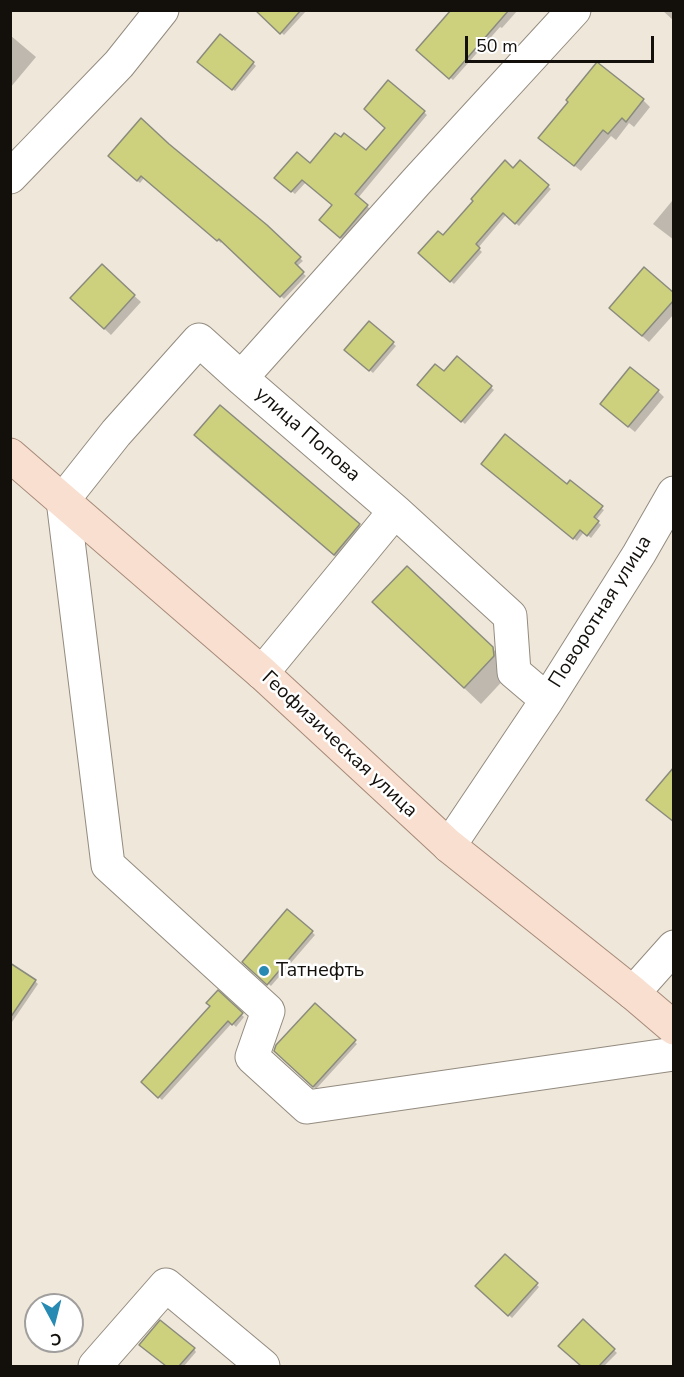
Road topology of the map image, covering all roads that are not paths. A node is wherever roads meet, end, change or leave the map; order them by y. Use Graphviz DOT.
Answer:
graph roads {
  1 [pos="162,10"];
  2 [pos="574,10"];
  3 [pos="10,177"];
  4 [pos="241,378"];
  5 [pos="10,455"];
  6 [pos="674,494"];
  7 [pos="63,500"];
  8 [pos="395,511"];
  9 [pos="262,673"];
  10 [pos="547,700"];
  11 [pos="449,846"];
  12 [pos="674,947"];
  13 [pos="633,993"];
  14 [pos="674,1028"];
  15 [pos="674,1054"];
  16 [pos="95,1366"];
  17 [pos="263,1366"];
  1 -- 3 [label="street"];
  2 -- 4 [label="street, улица Попова"];
  4 -- 7 [label="street"];
  4 -- 8 [label="street, улица Попова"];
  5 -- 7 [label="main road, Геофизическая улица"];
  6 -- 10 [label="street, Поворотная улица"];
  7 -- 9 [label="main road, Геофизическая улица"];
  7 -- 15 [label="street"];
  8 -- 9 [label="street"];
  8 -- 10 [label="street, улица Попова"];
  9 -- 11 [label="main road, Геофизическая улица"];
  10 -- 11 [label="street"];
  11 -- 13 [label="main road, Геофизическая улица"];
  12 -- 13 [label="street"];
  13 -- 14 [label="main road, Геофизическая улица"];
  16 -- 17 [label="street"];
}
